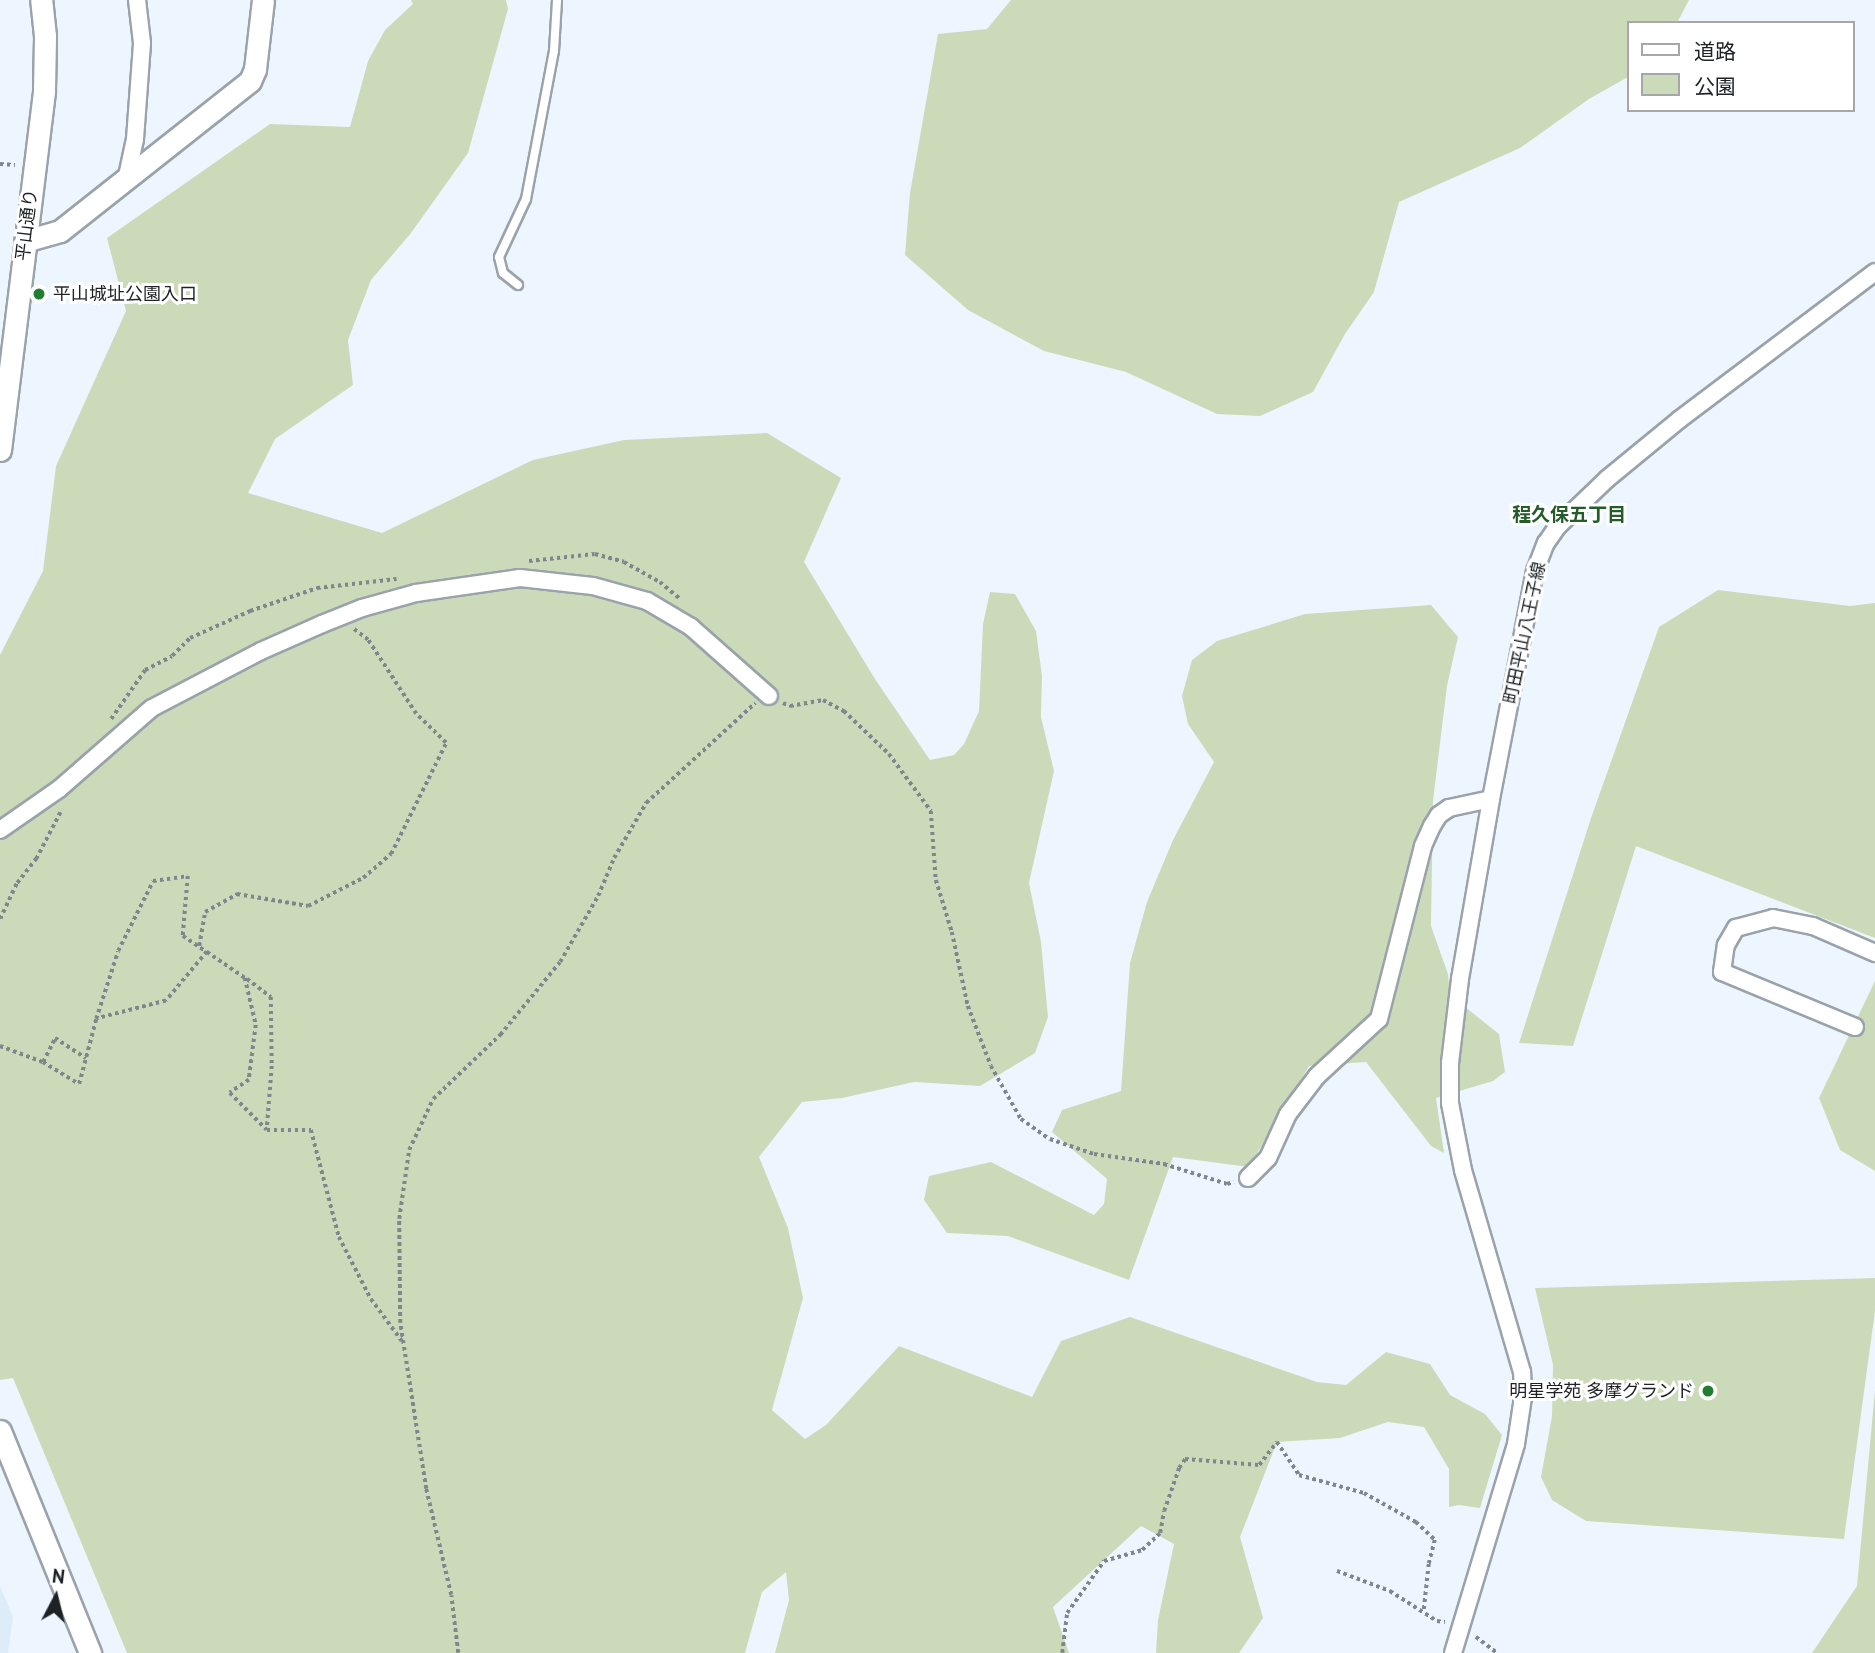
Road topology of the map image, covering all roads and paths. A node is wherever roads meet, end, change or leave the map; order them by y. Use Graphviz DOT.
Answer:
graph roads {
  1 [pos="41,0"];
  2 [pos="138,0"];
  3 [pos="263,0"];
  4 [pos="557,0"];
  5 [pos="126,181"];
  6 [pos="25,241"];
  7 [pos="1875,272"];
  8 [pos="518,285"];
  9 [pos="0,450"];
  10 [pos="523,561"];
  11 [pos="405,578"];
  12 [pos="687,605"];
  13 [pos="338,618"];
  14 [pos="769,696"];
  15 [pos="108,724"];
  16 [pos="67,798"];
  17 [pos="1491,799"];
  18 [pos="0,830"];
  19 [pos="0,919"];
  20 [pos="199,946"];
  21 [pos="207,952"];
  22 [pos="1875,953"];
  23 [pos="245,978"];
  24 [pos="96,1018"];
  25 [pos="1855,1027"];
  26 [pos="0,1046"];
  27 [pos="86,1058"];
  28 [pos="43,1062"];
  29 [pos="267,1130"];
  30 [pos="1248,1178"];
  31 [pos="402,1341"];
  32 [pos="0,1431"];
  33 [pos="1337,1571"];
  34 [pos="1424,1610"];
  35 [pos="1461,1625"];
  36 [pos="90,1653"];
  37 [pos="458,1653"];
  38 [pos="1062,1653"];
  39 [pos="1453,1653"];
  40 [pos="1497,1653"];
  1 -- 6 [label="main road, 平山通り"];
  2 -- 5 [label="street"];
  3 -- 5 [label="main road"];
  4 -- 8 [label="lane"];
  5 -- 6 [label="main road"];
  6 -- 9 [label="main road, 平山通り"];
  7 -- 17 [label="street, 町田平山八王子線"];
  10 -- 12 [label="path"];
  11 -- 15 [label="path"];
  13 -- 14 [label="street"];
  13 -- 18 [label="street"];
  13 -- 20 [label="path"];
  14 -- 30 [label="path"];
  14 -- 31 [label="path"];
  16 -- 19 [label="path"];
  17 -- 30 [label="street"];
  17 -- 35 [label="street, 町田平山八王子線"];
  20 -- 21 [label="path"];
  20 -- 24 [label="path"];
  21 -- 23 [label="path"];
  21 -- 24 [label="path"];
  22 -- 25 [label="street"];
  23 -- 29 [label="path"];
  23 -- 29 [label="path"];
  24 -- 27 [label="path"];
  26 -- 28 [label="path"];
  27 -- 28 [label="path"];
  27 -- 28 [label="path"];
  29 -- 31 [label="path"];
  31 -- 37 [label="path"];
  32 -- 36 [label="main road"];
  33 -- 34 [label="path"];
  34 -- 35 [label="path"];
  34 -- 38 [label="path"];
  35 -- 39 [label="street, 町田平山八王子線"];
  35 -- 40 [label="path"];
}
